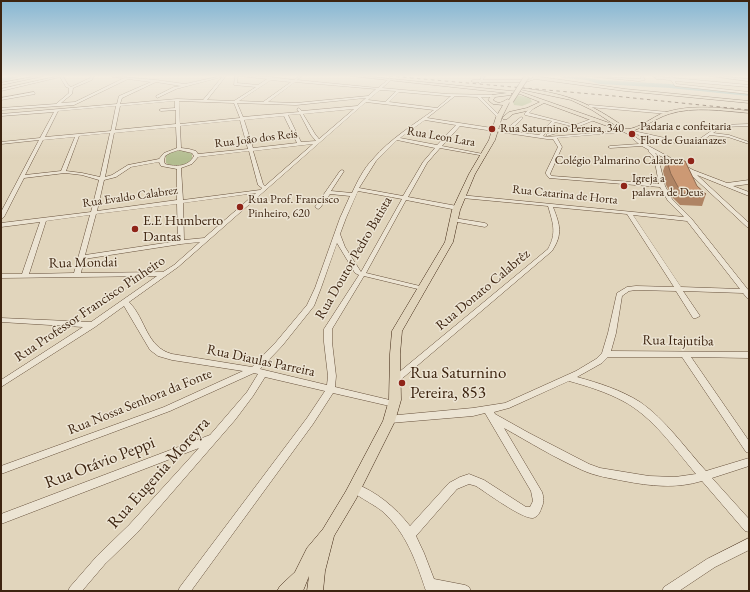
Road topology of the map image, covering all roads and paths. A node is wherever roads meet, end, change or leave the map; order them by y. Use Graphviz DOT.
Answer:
graph roads {
  1 [pos="58,104"];
  2 [pos="65,104"];
  3 [pos="75,104"];
  4 [pos="135,104"];
  5 [pos="177,104"];
  6 [pos="236,104"];
  7 [pos="284,104"];
  8 [pos="296,104"];
  9 [pos="300,104"];
  10 [pos="362,104"];
  11 [pos="391,104"];
  12 [pos="444,104"];
  13 [pos="486,104"];
  14 [pos="508,104"];
  15 [pos="509,104"];
  16 [pos="513,104"];
  17 [pos="531,104"];
  18 [pos="540,104"];
  19 [pos="548,104"];
  20 [pos="585,104"];
  21 [pos="119,105"];
  22 [pos="590,106"];
  23 [pos="358,107"];
  24 [pos="533,107"];
  25 [pos="1,109"];
  26 [pos="177,109"];
  27 [pos="438,109"];
  28 [pos="59,110"];
  29 [pos="161,111"];
  30 [pos="749,112"];
  31 [pos="302,113"];
  32 [pos="668,113"];
  33 [pos="285,114"];
  34 [pos="1,115"];
  35 [pos="499,117"];
  36 [pos="505,118"];
  37 [pos="521,118"];
  38 [pos="242,119"];
  39 [pos="424,119"];
  40 [pos="595,119"];
  41 [pos="554,121"];
  42 [pos="178,125"];
  43 [pos="458,125"];
  44 [pos="749,125"];
  45 [pos="576,126"];
  46 [pos="496,131"];
  47 [pos="507,131"];
  48 [pos="627,131"];
  49 [pos="112,132"];
  50 [pos="709,134"];
  51 [pos="77,136"];
  52 [pos="541,137"];
  53 [pos="555,138"];
  54 [pos="41,139"];
  55 [pos="396,139"];
  56 [pos="318,142"];
  57 [pos="1,143"];
  58 [pos="749,143"];
  59 [pos="300,144"];
  60 [pos="645,146"];
  61 [pos="438,147"];
  62 [pos="610,147"];
  63 [pos="179,149"];
  64 [pos="251,150"];
  65 [pos="483,155"];
  66 [pos="196,156"];
  67 [pos="663,156"];
  68 [pos="656,157"];
  69 [pos="161,160"];
  70 [pos="179,168"];
  71 [pos="342,171"];
  72 [pos="691,171"];
  73 [pos="63,172"];
  74 [pos="22,176"];
  75 [pos="102,179"];
  76 [pos="749,182"];
  77 [pos="727,185"];
  78 [pos="662,186"];
  79 [pos="263,189"];
  80 [pos="356,189"];
  81 [pos="329,192"];
  82 [pos="749,194"];
  83 [pos="353,195"];
  84 [pos="462,196"];
  85 [pos="405,198"];
  86 [pos="180,201"];
  87 [pos="550,205"];
  88 [pos="318,207"];
  89 [pos="457,208"];
  90 [pos="92,213"];
  91 [pos="629,213"];
  92 [pos="1,217"];
  93 [pos="689,219"];
  94 [pos="44,220"];
  95 [pos="454,220"];
  96 [pos="1,225"];
  97 [pos="485,225"];
  98 [pos="749,226"];
  99 [pos="337,234"];
  100 [pos="205,240"];
  101 [pos="181,242"];
  102 [pos="81,258"];
  103 [pos="77,274"];
  104 [pos="166,274"];
  105 [pos="362,275"];
  106 [pos="1,276"];
  107 [pos="25,276"];
  108 [pos="422,288"];
  109 [pos="678,289"];
  110 [pos="747,293"];
  111 [pos="124,302"];
  112 [pos="696,316"];
  113 [pos="1,320"];
  114 [pos="92,325"];
  115 [pos="606,354"];
  116 [pos="684,354"];
  117 [pos="749,355"];
  118 [pos="258,372"];
  119 [pos="568,378"];
  120 [pos="395,380"];
  121 [pos="1,384"];
  122 [pos="329,389"];
  123 [pos="394,404"];
  124 [pos="490,413"];
  125 [pos="390,419"];
  126 [pos="211,439"];
  127 [pos="749,449"];
  128 [pos="749,462"];
  129 [pos="1,470"];
  130 [pos="703,476"];
  131 [pos="354,488"];
  132 [pos="1,518"];
  133 [pos="749,527"];
  134 [pos="328,533"];
  135 [pos="410,534"];
  136 [pos="749,544"];
  137 [pos="302,576"];
  138 [pos="431,587"];
  139 [pos="74,591"];
  140 [pos="184,591"];
  141 [pos="285,591"];
  142 [pos="296,591"];
  143 [pos="315,591"];
  144 [pos="465,591"];
  145 [pos="668,591"];
  1 -- 2 [label="street"];
  1 -- 25 [label="street"];
  3 -- 28 [label="street"];
  4 -- 21 [label="street"];
  5 -- 26 [label="street"];
  6 -- 38 [label="street"];
  7 -- 8 [label="street"];
  8 -- 9 [label="street"];
  8 -- 31 [label="street"];
  10 -- 23 [label="street, Rua Professor Francisco Pinheiro"];
  11 -- 27 [label="street"];
  12 -- 27 [label="street, Rua Nossa Senhora da Fonte"];
  13 -- 35 [label="street"];
  14 -- 35 [label="main road"];
  15 -- 36 [label="main road"];
  16 -- 17 [label="main road"];
  18 -- 24 [label="main road"];
  19 -- 40 [label="main road"];
  20 -- 22 [label="main road"];
  21 -- 28 [label="street"];
  21 -- 49 [label="street"];
  22 -- 32 [label="street"];
  22 -- 48 [label="main road"];
  23 -- 31 [label="street"];
  23 -- 56 [label="street, Rua Professor Francisco Pinheiro"];
  24 -- 36 [label="main road"];
  24 -- 41 [label="street"];
  26 -- 29 [label="street"];
  26 -- 42 [label="street"];
  27 -- 39 [label="street, Rua Nossa Senhora da Fonte"];
  28 -- 34 [label="street"];
  28 -- 54 [label="street"];
  30 -- 32 [label="main road"];
  31 -- 33 [label="street"];
  31 -- 56 [label="street"];
  32 -- 48 [label="main road"];
  33 -- 38 [label="street"];
  33 -- 59 [label="street"];
  35 -- 46 [label="main road"];
  36 -- 46 [label="main road"];
  37 -- 47 [label="street"];
  38 -- 42 [label="street"];
  38 -- 64 [label="street"];
  39 -- 43 [label="street"];
  39 -- 55 [label="street, Rua Nossa Senhora da Fonte"];
  40 -- 45 [label="street"];
  40 -- 48 [label="main road"];
  41 -- 45 [label="street"];
  41 -- 52 [label="street"];
  42 -- 49 [label="street"];
  42 -- 63 [label="street"];
  43 -- 46 [label="street"];
  43 -- 61 [label="street, Rua Doutor Pedro Batista"];
  44 -- 50 [label="street"];
  45 -- 52 [label="street"];
  46 -- 47 [label="street"];
  46 -- 65 [label="main road"];
  47 -- 52 [label="street"];
  48 -- 50 [label="street"];
  48 -- 53 [label="street"];
  48 -- 60 [label="street"];
  49 -- 51 [label="street"];
  49 -- 75 [label="street"];
  50 -- 58 [label="street"];
  51 -- 54 [label="street"];
  51 -- 73 [label="street"];
  52 -- 53 [label="street"];
  53 -- 78 [label="street"];
  54 -- 57 [label="street"];
  54 -- 74 [label="street"];
  55 -- 61 [label="street, Rua Leon Lara"];
  55 -- 80 [label="street, Rua Nossa Senhora da Fonte"];
  56 -- 59 [label="street, Rua João dos Reis"];
  56 -- 79 [label="street, Rua Professor Francisco Pinheiro"];
  59 -- 64 [label="street, Rua João dos Reis"];
  60 -- 62 [label="street"];
  60 -- 67 [label="street"];
  60 -- 68 [label="street"];
  61 -- 65 [label="street, Rua Leon Lara"];
  61 -- 85 [label="street, Rua Doutor Pedro Batista"];
  63 -- 66 [label="street"];
  63 -- 69 [label="street"];
  64 -- 66 [label="street, Rua João dos Reis"];
  64 -- 79 [label="street"];
  65 -- 84 [label="main road"];
  66 -- 70 [label="street"];
  67 -- 68 [label="street"];
  67 -- 72 [label="street"];
  68 -- 78 [label="street"];
  69 -- 70 [label="street"];
  69 -- 75 [label="street"];
  70 -- 86 [label="street"];
  71 -- 81 [label="street"];
  72 -- 77 [label="street"];
  72 -- 98 [label="street"];
  73 -- 74 [label="street"];
  73 -- 75 [label="street"];
  74 -- 92 [label="street"];
  75 -- 90 [label="street"];
  76 -- 77 [label="street"];
  77 -- 82 [label="street"];
  78 -- 93 [label="street"];
  79 -- 86 [label="street, Rua Evaldo Calabrez"];
  79 -- 100 [label="street, Rua Professor Francisco Pinheiro"];
  80 -- 83 [label="street, Rua Nossa Senhora da Fonte"];
  80 -- 85 [label="street"];
  81 -- 83 [label="street"];
  81 -- 88 [label="street"];
  83 -- 99 [label="street, Rua Nossa Senhora da Fonte"];
  84 -- 87 [label="street, Rua Catarina de Horta"];
  84 -- 89 [label="main road"];
  85 -- 89 [label="street"];
  85 -- 105 [label="street, Rua Doutor Pedro Batista"];
  86 -- 90 [label="street, Rua Evaldo Calabrez"];
  86 -- 101 [label="street"];
  87 -- 91 [label="street, Rua Catarina de Horta"];
  87 -- 120 [label="street, Rua Donato Calabrêz"];
  89 -- 95 [label="main road"];
  90 -- 94 [label="street, Rua Evaldo Calabrez"];
  90 -- 102 [label="street"];
  91 -- 93 [label="street, Rua Catarina de Horta"];
  91 -- 109 [label="street"];
  93 -- 110 [label="street"];
  94 -- 96 [label="street, Rua Evaldo Calabrez"];
  94 -- 107 [label="street"];
  95 -- 97 [label="street"];
  95 -- 108 [label="main road"];
  99 -- 105 [label="street"];
  99 -- 118 [label="street, Rua Nossa Senhora da Fonte"];
  100 -- 101 [label="street"];
  100 -- 104 [label="street, Rua Professor Francisco Pinheiro"];
  101 -- 102 [label="street"];
  102 -- 103 [label="street"];
  103 -- 104 [label="street, Rua Mondai"];
  103 -- 107 [label="street, Rua Mondai"];
  104 -- 111 [label="street, Rua Professor Francisco Pinheiro"];
  105 -- 108 [label="street"];
  105 -- 122 [label="street, Rua Doutor Pedro Batista"];
  106 -- 107 [label="street, Rua Mondai"];
  108 -- 120 [label="main road"];
  109 -- 110 [label="street"];
  109 -- 112 [label="street"];
  109 -- 115 [label="street"];
  111 -- 114 [label="street, Rua Professor Francisco Pinheiro"];
  111 -- 118 [label="street, Rua Diaulas Parreira"];
  113 -- 114 [label="street"];
  114 -- 121 [label="street, Rua Professor Francisco Pinheiro"];
  115 -- 116 [label="street, Rua Itajutiba"];
  115 -- 119 [label="street"];
  116 -- 117 [label="street, Rua Itajutiba"];
  116 -- 127 [label="street"];
  118 -- 122 [label="street, Rua Diaulas Parreira"];
  118 -- 126 [label="street, Rua Eugenia Moreyra"];
  118 -- 129 [label="street, Rua Nossa Senhora da Fonte"];
  119 -- 124 [label="street"];
  119 -- 130 [label="street"];
  120 -- 123 [label="main road"];
  122 -- 123 [label="street, Rua Diaulas Parreira"];
  122 -- 140 [label="street, Rua Doutor Pedro Batista"];
  123 -- 125 [label="main road"];
  124 -- 125 [label="street"];
  124 -- 130 [label="street"];
  124 -- 135 [label="street"];
  125 -- 131 [label="main road"];
  126 -- 132 [label="street, Rua Otávio Peppi"];
  126 -- 139 [label="street, Rua Eugenia Moreyra"];
  128 -- 130 [label="street"];
  130 -- 133 [label="street"];
  131 -- 134 [label="main road"];
  131 -- 135 [label="street"];
  134 -- 137 [label="main road"];
  134 -- 143 [label="main road"];
  135 -- 138 [label="street"];
  136 -- 145 [label="street"];
  137 -- 141 [label="main road"];
  137 -- 142 [label="main road"];
  138 -- 144 [label="street"];
}
